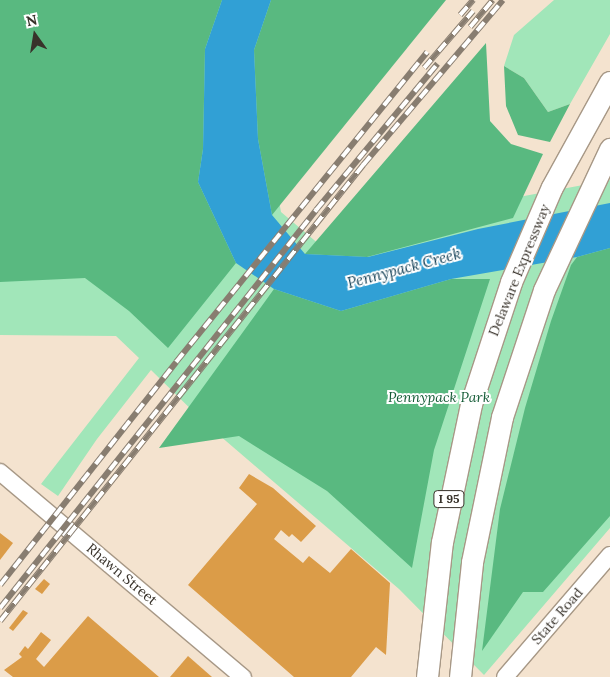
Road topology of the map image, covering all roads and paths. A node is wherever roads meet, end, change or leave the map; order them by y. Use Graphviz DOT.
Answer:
graph roads {
  1 [pos="610,82"];
  2 [pos="610,149"];
  3 [pos="0,472"];
  4 [pos="610,555"];
  5 [pos="243,677"];
  6 [pos="427,677"];
  7 [pos="460,677"];
  8 [pos="505,677"];
  1 -- 6 [label="highway, Delaware Expressway / I 95"];
  2 -- 7 [label="highway, I 95"];
  3 -- 5 [label="main road, Rhawn Street"];
  4 -- 8 [label="main road, State Road"];
}
